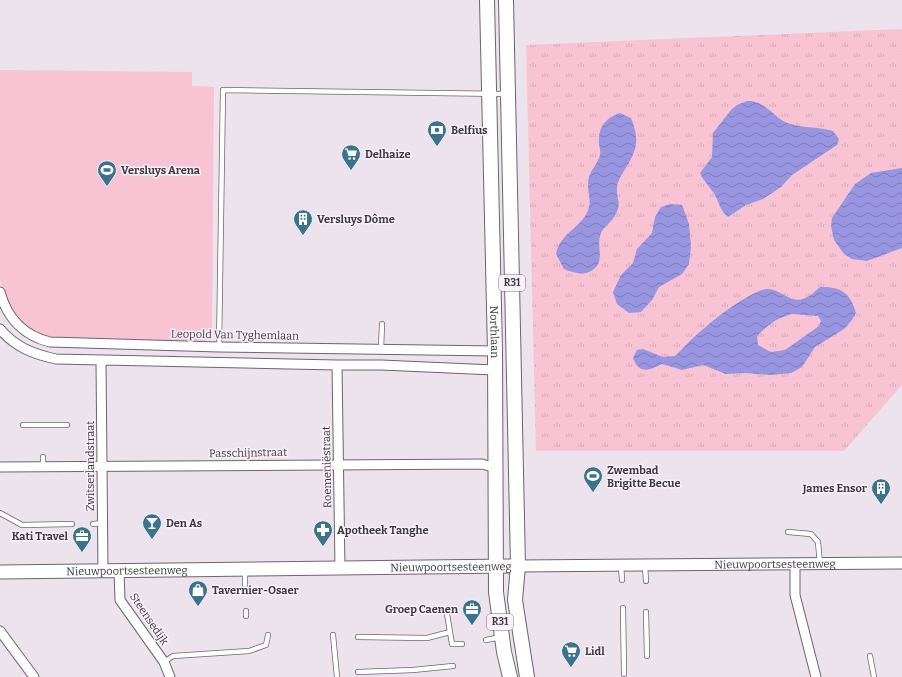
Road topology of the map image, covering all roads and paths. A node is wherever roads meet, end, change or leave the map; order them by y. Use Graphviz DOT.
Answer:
graph roads {
  1 [pos="487,0"];
  2 [pos="506,0"];
  3 [pos="508,94"];
  4 [pos="489,95"];
  5 [pos="0,292"];
  6 [pos="382,324"];
  7 [pos="0,329"];
  8 [pos="219,347"];
  9 [pos="381,350"];
  10 [pos="495,351"];
  11 [pos="101,360"];
  12 [pos="337,365"];
  13 [pos="494,370"];
  14 [pos="23,425"];
  15 [pos="67,425"];
  16 [pos="43,457"];
  17 [pos="339,464"];
  18 [pos="0,467"];
  19 [pos="43,467"];
  20 [pos="102,467"];
  21 [pos="496,468"];
  22 [pos="0,513"];
  23 [pos="102,523"];
  24 [pos="72,524"];
  25 [pos="93,524"];
  26 [pos="788,532"];
  27 [pos="902,563"];
  28 [pos="795,564"];
  29 [pos="820,564"];
  30 [pos="518,566"];
  31 [pos="621,566"];
  32 [pos="645,566"];
  33 [pos="496,567"];
  34 [pos="340,569"];
  35 [pos="245,570"];
  36 [pos="103,571"];
  37 [pos="119,571"];
  38 [pos="0,572"];
  39 [pos="622,580"];
  40 [pos="646,581"];
  41 [pos="245,585"];
  42 [pos="623,608"];
  43 [pos="646,612"];
  44 [pos="447,614"];
  45 [pos="0,631"];
  46 [pos="450,632"];
  47 [pos="268,635"];
  48 [pos="333,635"];
  49 [pos="502,636"];
  50 [pos="358,637"];
  51 [pos="486,640"];
  52 [pos="462,644"];
  53 [pos="647,656"];
  54 [pos="870,656"];
  55 [pos="164,662"];
  56 [pos="453,666"];
  57 [pos="413,670"];
  58 [pos="358,672"];
  59 [pos="624,674"];
  60 [pos="34,677"];
  61 [pos="170,677"];
  62 [pos="336,677"];
  63 [pos="414,677"];
  64 [pos="510,677"];
  65 [pos="527,677"];
  66 [pos="816,677"];
  67 [pos="874,677"];
  1 -- 4 [label="main road, Northlaan / R31"];
  2 -- 3 [label="main road, Northlaan / R31"];
  3 -- 4 [label="lane"];
  3 -- 30 [label="main road, Northlaan / R31"];
  4 -- 8 [label="lane"];
  4 -- 10 [label="main road, Northlaan / R31"];
  5 -- 8 [label="street, Leopold Van Tyghemlaan"];
  6 -- 9 [label="lane"];
  7 -- 11 [label="street"];
  8 -- 9 [label="street, Leopold Van Tyghemlaan"];
  9 -- 10 [label="street, Leopold Van Tyghemlaan"];
  10 -- 13 [label="main road, Northlaan / R31"];
  11 -- 12 [label="street"];
  11 -- 20 [label="street, Zwitserlandstraat"];
  12 -- 13 [label="street"];
  12 -- 17 [label="street, Roemeniëstraat"];
  13 -- 21 [label="main road, Northlaan / R31"];
  14 -- 15 [label="lane"];
  16 -- 19 [label="lane"];
  17 -- 20 [label="street, Passchijnstraat"];
  17 -- 21 [label="street, Passchijnstraat"];
  17 -- 34 [label="street, Roemeniëstraat"];
  18 -- 19 [label="street, Passchijnstraat"];
  19 -- 20 [label="street, Passchijnstraat"];
  20 -- 23 [label="street, Zwitserlandstraat"];
  21 -- 33 [label="main road, Northlaan / R31"];
  22 -- 24 [label="lane"];
  23 -- 25 [label="lane"];
  23 -- 36 [label="street, Zwitserlandstraat"];
  26 -- 29 [label="lane"];
  27 -- 29 [label="street, Nieuwpoortsesteenweg"];
  28 -- 29 [label="street, Nieuwpoortsesteenweg"];
  28 -- 32 [label="street, Nieuwpoortsesteenweg"];
  28 -- 66 [label="street"];
  30 -- 31 [label="street, Nieuwpoortsesteenweg"];
  30 -- 33 [label="main road, Nieuwpoortsesteenweg"];
  30 -- 65 [label="main road, R31"];
  31 -- 32 [label="street, Nieuwpoortsesteenweg"];
  31 -- 39 [label="lane"];
  32 -- 40 [label="lane"];
  33 -- 34 [label="main road, Nieuwpoortsesteenweg"];
  33 -- 49 [label="main road, R31"];
  34 -- 35 [label="main road, Nieuwpoortsesteenweg"];
  35 -- 37 [label="main road, Nieuwpoortsesteenweg"];
  35 -- 41 [label="lane"];
  36 -- 37 [label="main road, Nieuwpoortsesteenweg"];
  36 -- 38 [label="main road, Nieuwpoortsesteenweg"];
  37 -- 55 [label="street, Steensedijk"];
  42 -- 59 [label="lane"];
  43 -- 53 [label="lane"];
  44 -- 46 [label="lane"];
  45 -- 60 [label="street"];
  46 -- 50 [label="lane"];
  46 -- 52 [label="lane"];
  47 -- 55 [label="lane"];
  48 -- 62 [label="lane"];
  49 -- 51 [label="lane"];
  49 -- 64 [label="main road, R31"];
  54 -- 67 [label="lane"];
  55 -- 61 [label="street, Steensedijk"];
  56 -- 57 [label="lane"];
  57 -- 58 [label="lane"];
  57 -- 63 [label="lane"];
}
